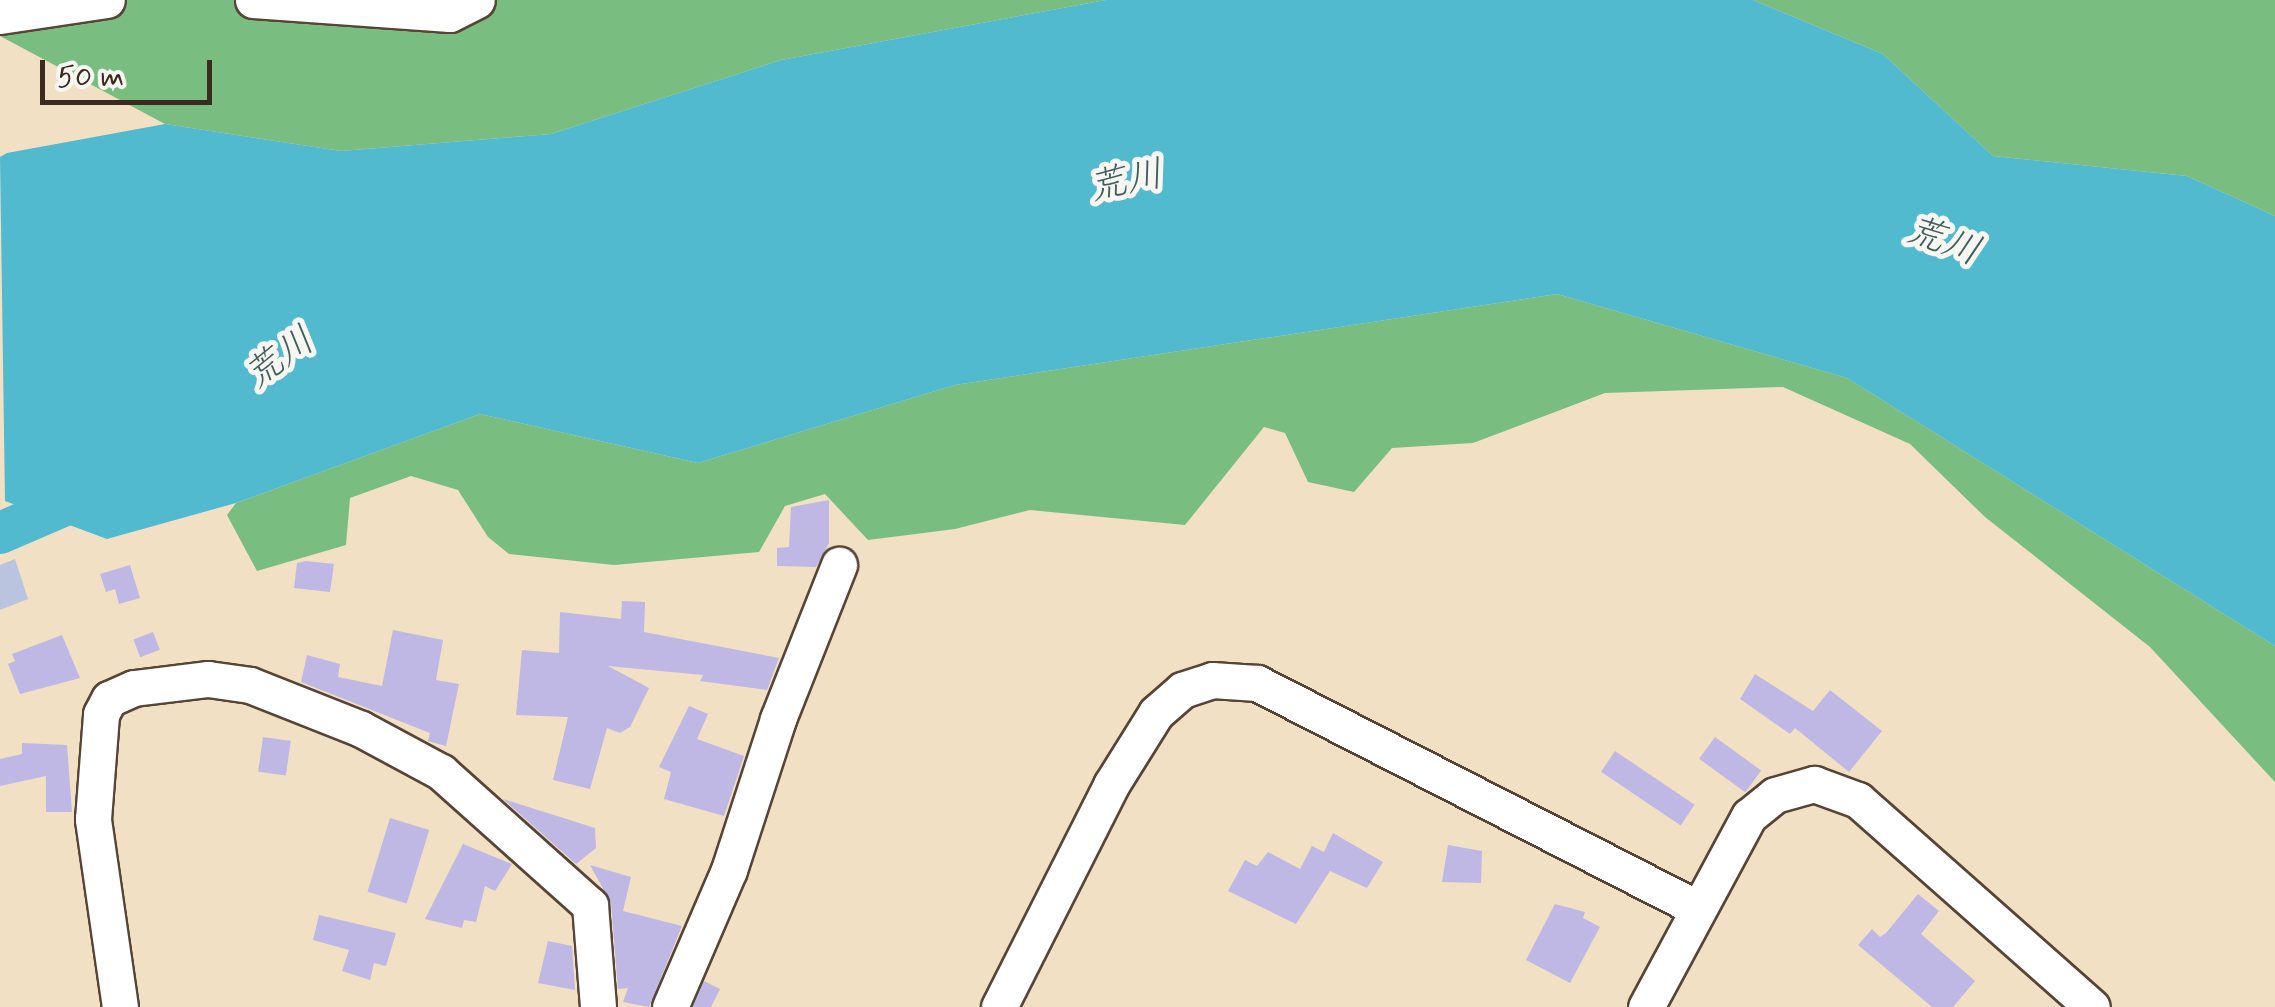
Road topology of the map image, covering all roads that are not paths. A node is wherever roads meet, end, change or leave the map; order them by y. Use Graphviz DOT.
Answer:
graph roads {
  1 [pos="107,0"];
  2 [pos="252,0"];
  3 [pos="478,0"];
  4 [pos="0,16"];
  5 [pos="839,564"];
  6 [pos="1698,908"];
  7 [pos="120,1007"];
  8 [pos="598,1007"];
  9 [pos="670,1007"];
  10 [pos="1000,1007"];
  11 [pos="1646,1007"];
  12 [pos="2092,1007"];
  1 -- 4 [label="street"];
  2 -- 3 [label="street"];
  5 -- 9 [label="street"];
  6 -- 10 [label="street"];
  6 -- 11 [label="street"];
  6 -- 12 [label="street"];
  7 -- 8 [label="street"];
}
